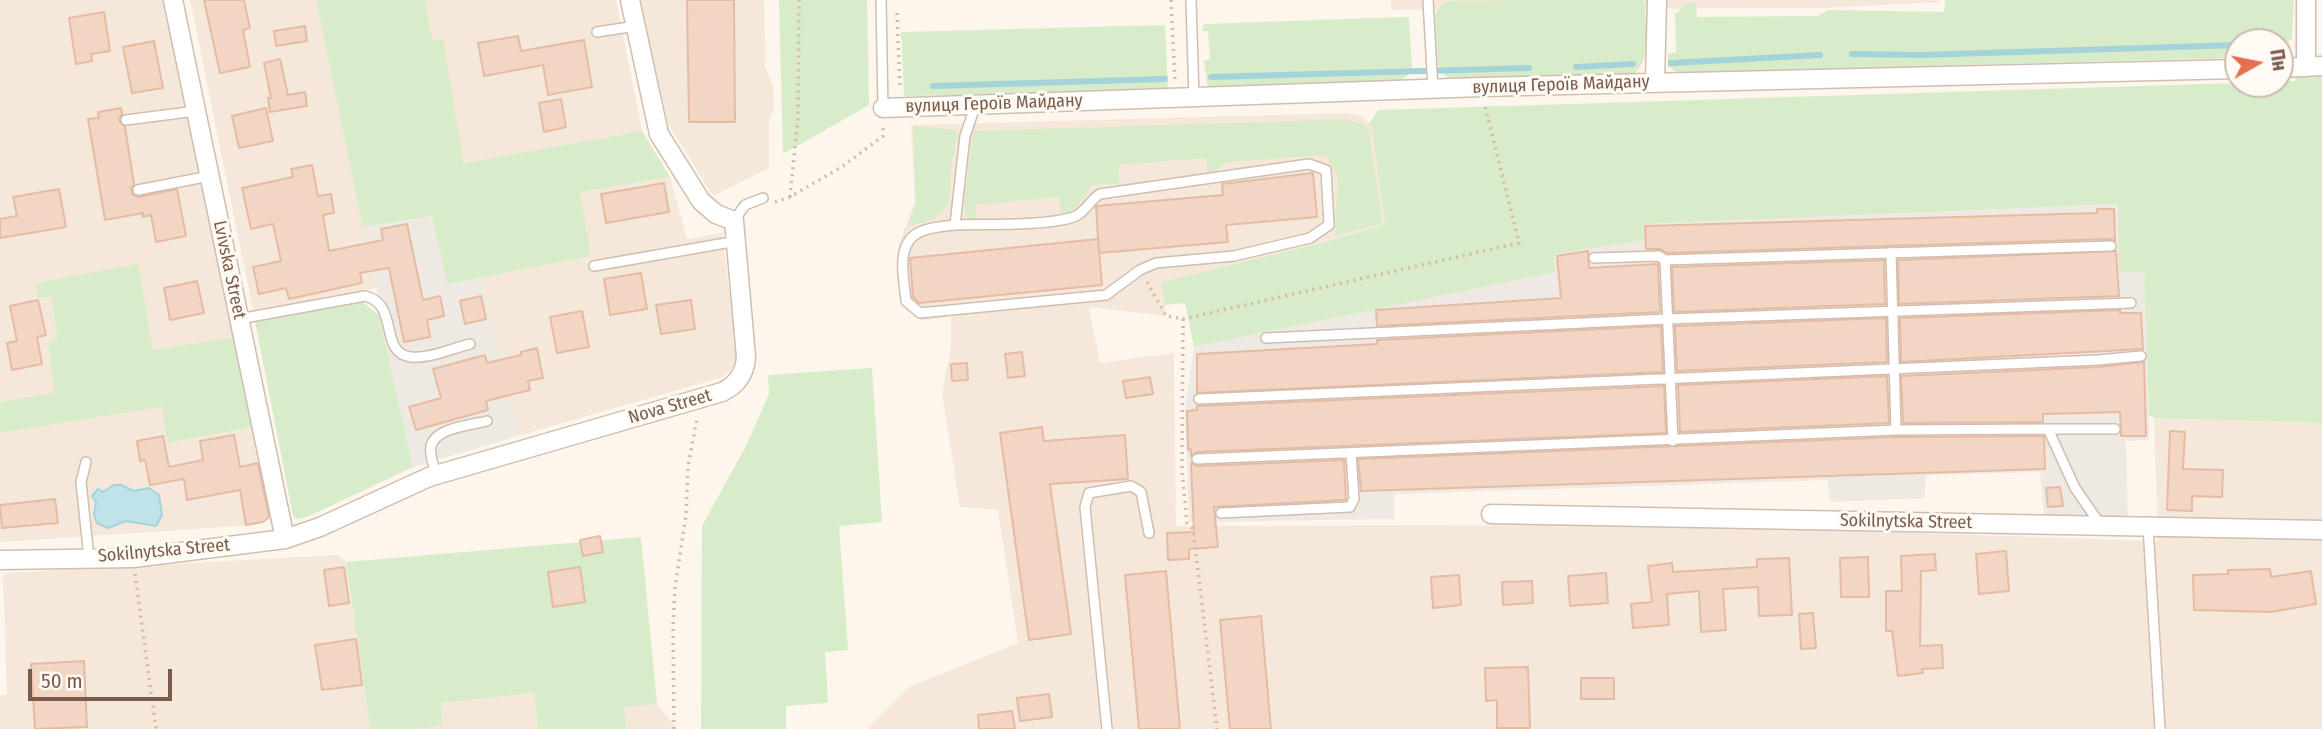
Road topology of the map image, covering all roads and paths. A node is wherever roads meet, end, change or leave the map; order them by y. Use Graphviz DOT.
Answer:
graph roads {
  1 [pos="173,0"];
  2 [pos="630,0"];
  3 [pos="799,0"];
  4 [pos="881,0"];
  5 [pos="1171,0"];
  6 [pos="1191,0"];
  7 [pos="1428,0"];
  8 [pos="1657,0"];
  9 [pos="2306,0"];
  10 [pos="897,23"];
  11 [pos="636,26"];
  12 [pos="597,32"];
  13 [pos="2314,67"];
  14 [pos="2294,68"];
  15 [pos="2224,69"];
  16 [pos="1655,82"];
  17 [pos="1433,85"];
  18 [pos="1481,87"];
  19 [pos="900,94"];
  20 [pos="1185,97"];
  21 [pos="976,104"];
  22 [pos="883,108"];
  23 [pos="196,111"];
  24 [pos="126,120"];
  25 [pos="210,176"];
  26 [pos="138,190"];
  27 [pos="790,197"];
  28 [pos="763,198"];
  29 [pos="734,220"];
  30 [pos="955,225"];
  31 [pos="737,241"];
  32 [pos="2111,246"];
  33 [pos="1891,253"];
  34 [pos="1594,258"];
  35 [pos="1665,260"];
  36 [pos="594,266"];
  37 [pos="1140,270"];
  38 [pos="2131,303"];
  39 [pos="1892,311"];
  40 [pos="239,319"];
  41 [pos="1182,319"];
  42 [pos="1667,319"];
  43 [pos="1266,338"];
  44 [pos="470,344"];
  45 [pos="2141,356"];
  46 [pos="1894,369"];
  47 [pos="1671,379"];
  48 [pos="701,398"];
  49 [pos="1199,399"];
  50 [pos="487,421"];
  51 [pos="2048,429"];
  52 [pos="2115,429"];
  53 [pos="1896,430"];
  54 [pos="1673,440"];
  55 [pos="1351,453"];
  56 [pos="1196,459"];
  57 [pos="86,462"];
  58 [pos="436,475"];
  59 [pos="1221,513"];
  60 [pos="1491,514"];
  61 [pos="2101,525"];
  62 [pos="2148,526"];
  63 [pos="2322,530"];
  64 [pos="1149,533"];
  65 [pos="285,539"];
  66 [pos="89,558"];
  67 [pos="133,558"];
  68 [pos="0,560"];
  69 [pos="156,729"];
  70 [pos="674,729"];
  71 [pos="1107,729"];
  72 [pos="1217,729"];
  73 [pos="2160,729"];
  1 -- 23 [label="street, Lvivska Street"];
  2 -- 11 [label="street"];
  3 -- 27 [label="path"];
  4 -- 22 [label="lane"];
  5 -- 20 [label="path"];
  6 -- 20 [label="lane"];
  7 -- 17 [label="lane"];
  8 -- 16 [label="street"];
  9 -- 13 [label="street"];
  10 -- 19 [label="path"];
  11 -- 12 [label="lane"];
  11 -- 29 [label="street"];
  13 -- 14 [label="street"];
  15 -- 16 [label="street, вулиця Героїв Майдану"];
  16 -- 18 [label="street, вулиця Героїв Майдану"];
  17 -- 18 [label="street, вулиця Героїв Майдану"];
  17 -- 20 [label="street, вулиця Героїв Майдану"];
  18 -- 41 [label="path"];
  20 -- 21 [label="street, вулиця Героїв Майдану"];
  21 -- 22 [label="street, вулиця Героїв Майдану"];
  21 -- 30 [label="lane"];
  22 -- 27 [label="path"];
  23 -- 24 [label="lane"];
  23 -- 25 [label="street, Lvivska Street"];
  25 -- 26 [label="lane"];
  25 -- 40 [label="street, Lvivska Street"];
  27 -- 28 [label="path"];
  28 -- 29 [label="lane"];
  29 -- 31 [label="street, Nova Street"];
  30 -- 37 [label="lane"];
  30 -- 37 [label="lane"];
  31 -- 36 [label="lane"];
  31 -- 48 [label="street, Nova Street"];
  32 -- 33 [label="lane"];
  33 -- 35 [label="lane"];
  33 -- 39 [label="lane"];
  34 -- 35 [label="lane"];
  35 -- 42 [label="lane"];
  37 -- 41 [label="path"];
  38 -- 39 [label="lane"];
  39 -- 42 [label="lane"];
  39 -- 46 [label="lane"];
  40 -- 44 [label="lane"];
  40 -- 65 [label="street, Lvivska Street"];
  41 -- 72 [label="path"];
  42 -- 43 [label="lane"];
  42 -- 47 [label="lane"];
  45 -- 46 [label="lane"];
  46 -- 47 [label="lane"];
  46 -- 53 [label="lane"];
  47 -- 49 [label="lane"];
  47 -- 54 [label="lane"];
  48 -- 58 [label="street, Nova Street"];
  48 -- 70 [label="path"];
  50 -- 58 [label="lane"];
  51 -- 52 [label="lane"];
  51 -- 53 [label="lane"];
  51 -- 61 [label="lane"];
  53 -- 54 [label="lane"];
  54 -- 55 [label="lane"];
  55 -- 56 [label="lane"];
  55 -- 59 [label="lane"];
  57 -- 66 [label="lane"];
  58 -- 65 [label="street, Nova Street"];
  60 -- 61 [label="street, Sokilnytska Street"];
  61 -- 62 [label="street, Sokilnytska Street"];
  62 -- 63 [label="street, Sokilnytska Street"];
  62 -- 73 [label="lane"];
  64 -- 71 [label="lane"];
  65 -- 67 [label="street, Sokilnytska Street"];
  66 -- 67 [label="street, Sokilnytska Street"];
  66 -- 68 [label="street, Sokilnytska Street"];
  67 -- 69 [label="path"];
}
